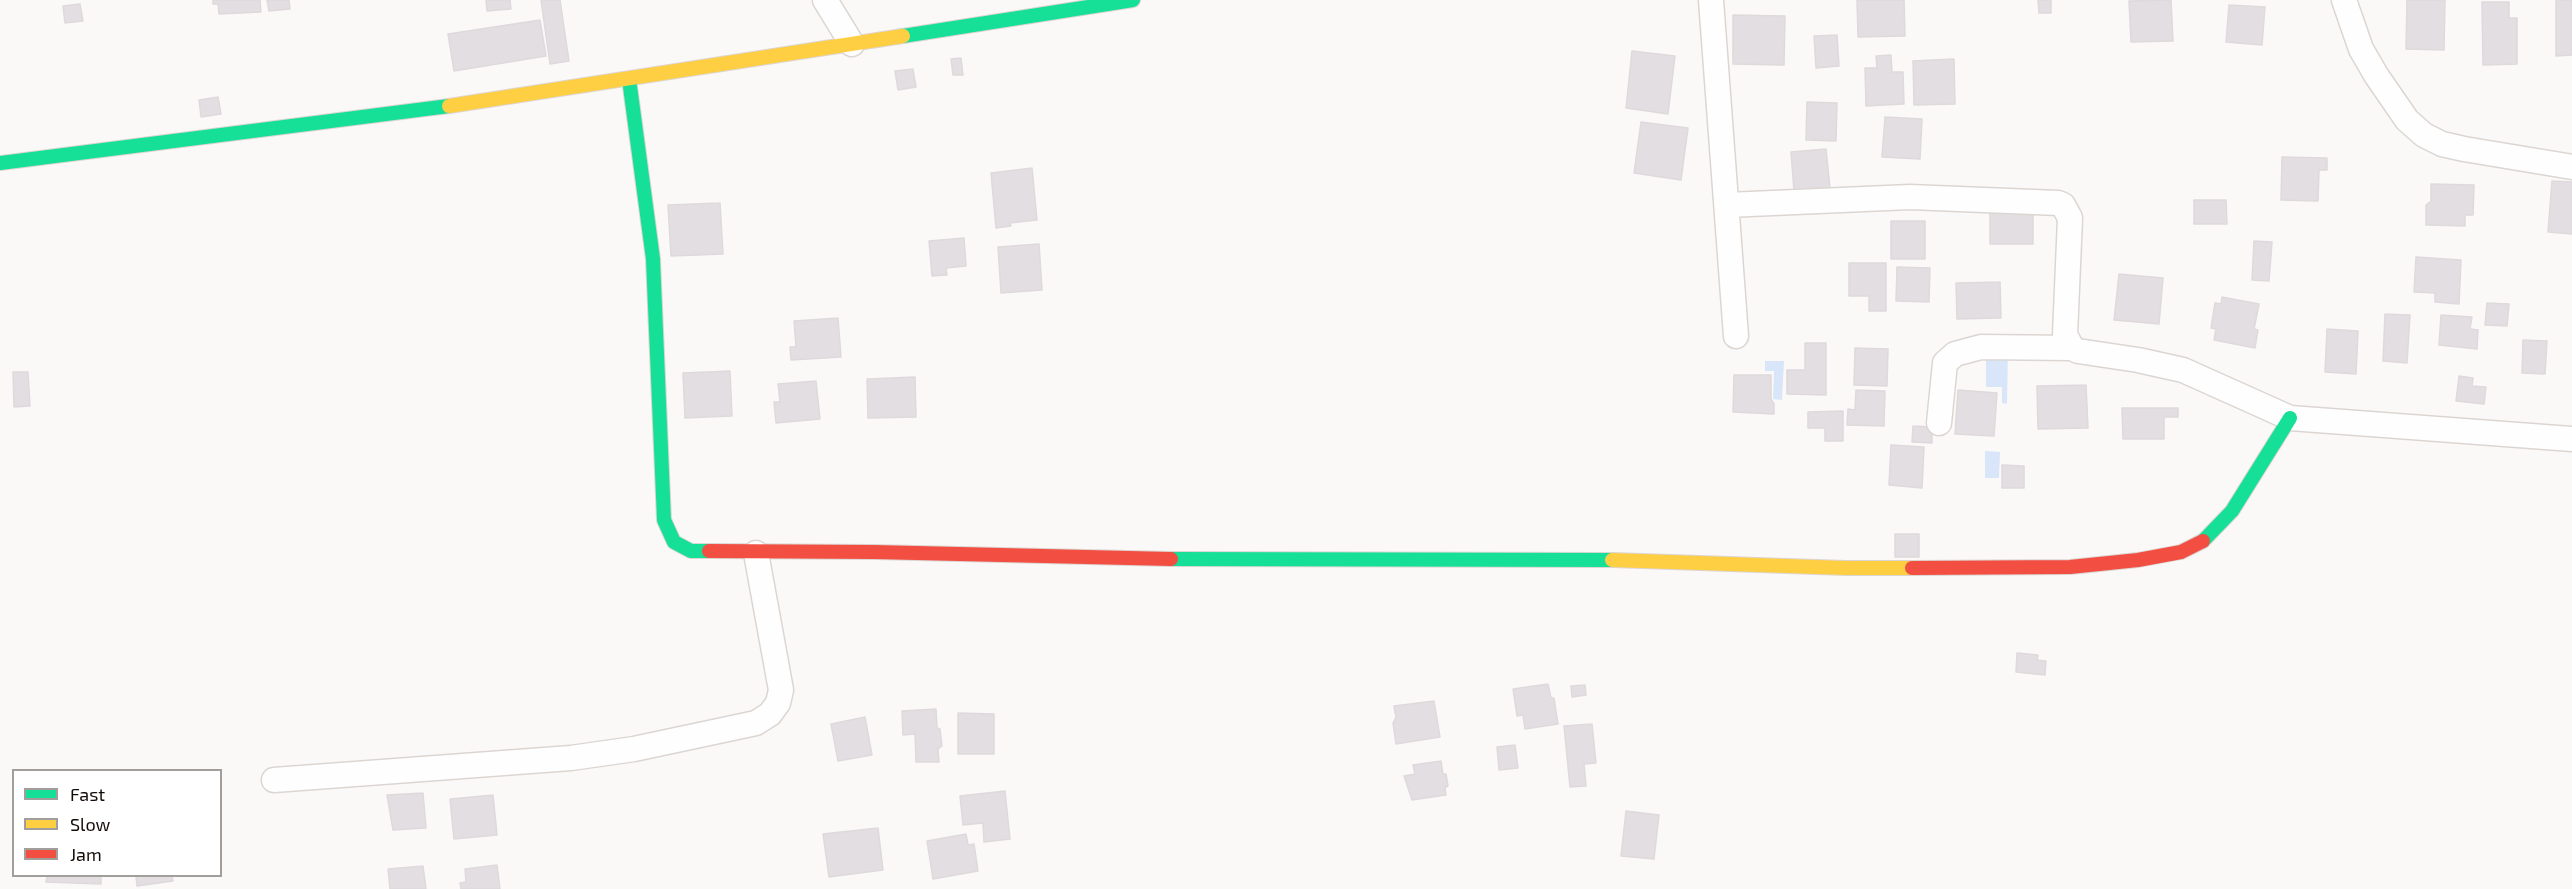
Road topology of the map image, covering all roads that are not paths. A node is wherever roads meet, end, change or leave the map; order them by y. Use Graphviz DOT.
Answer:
graph roads {
  1 [pos="825,0"];
  2 [pos="1132,0"];
  3 [pos="1711,0"];
  4 [pos="2344,0"];
  5 [pos="852,44"];
  6 [pos="629,79"];
  7 [pos="0,163"];
  8 [pos="2572,167"];
  9 [pos="1727,205"];
  10 [pos="1736,336"];
  11 [pos="2072,348"];
  12 [pos="2290,418"];
  13 [pos="1939,423"];
  14 [pos="2572,439"];
  15 [pos="756,553"];
  16 [pos="274,780"];
  1 -- 5 [label="street"];
  2 -- 5 [label="street"];
  3 -- 9 [label="street"];
  4 -- 8 [label="street"];
  5 -- 6 [label="street"];
  6 -- 7 [label="street"];
  6 -- 15 [label="street"];
  9 -- 10 [label="street"];
  9 -- 11 [label="street"];
  11 -- 12 [label="street"];
  11 -- 13 [label="street"];
  12 -- 14 [label="street"];
  12 -- 15 [label="street"];
  15 -- 16 [label="street"];
}
